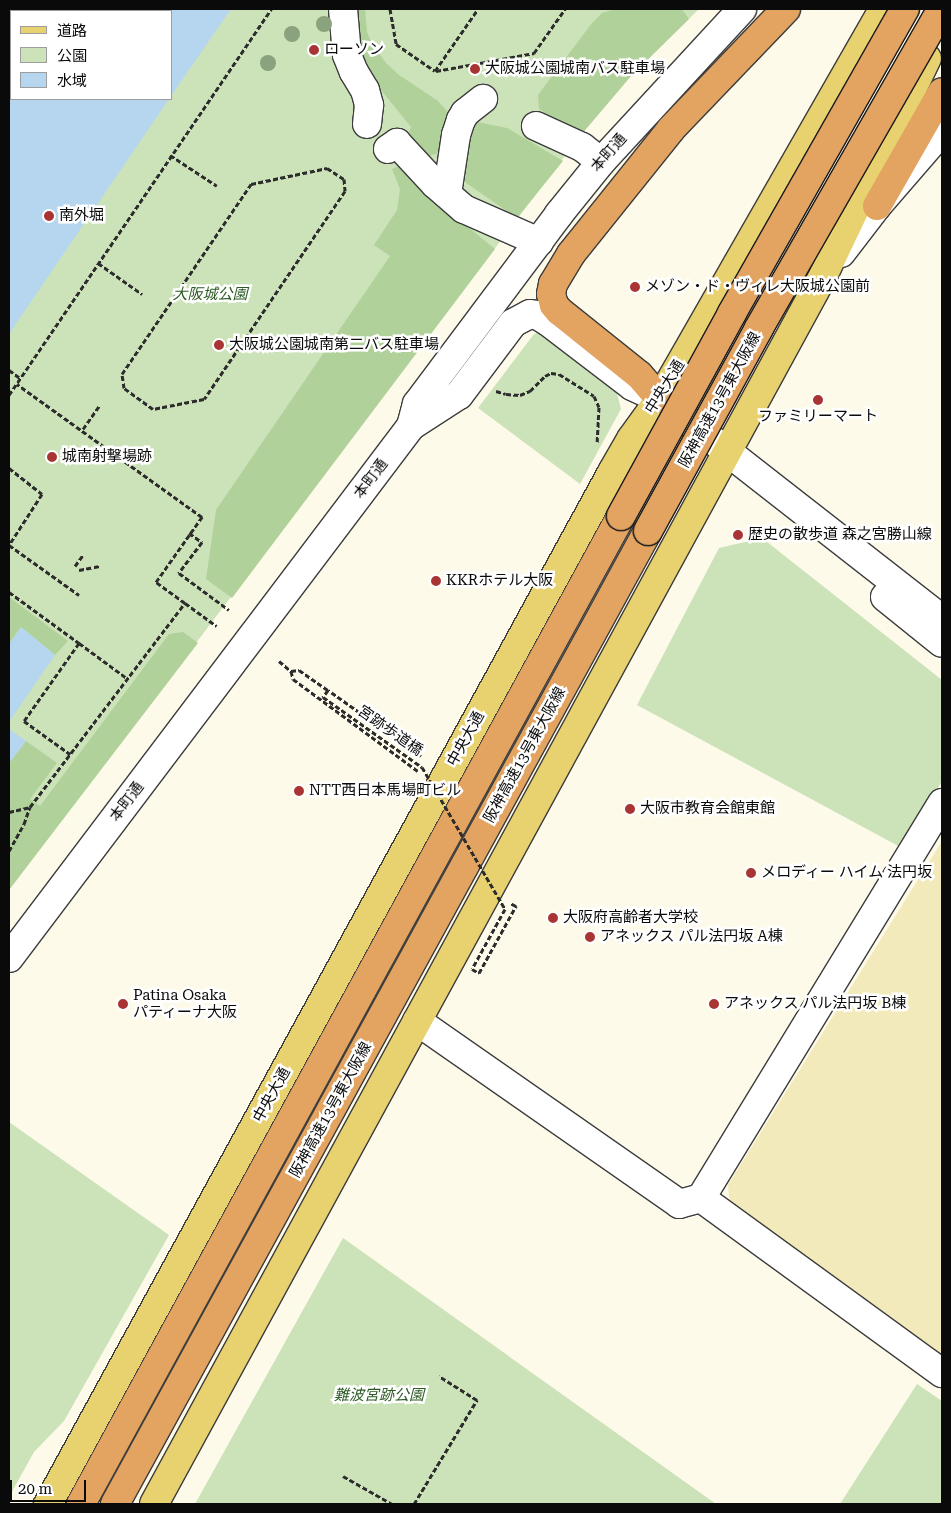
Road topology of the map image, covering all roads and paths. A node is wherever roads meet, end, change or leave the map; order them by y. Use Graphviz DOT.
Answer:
graph roads {
  1 [pos="271,9"];
  2 [pos="343,9"];
  3 [pos="390,9"];
  4 [pos="478,9"];
  5 [pos="565,9"];
  6 [pos="786,9"];
  7 [pos="883,9"];
  8 [pos="905,9"];
  9 [pos="942,9"];
  10 [pos="728,13"];
  11 [pos="942,27"];
  12 [pos="435,71"];
  13 [pos="942,92"];
  14 [pos="483,99"];
  15 [pos="367,124"];
  16 [pos="536,126"];
  17 [pos="942,131"];
  18 [pos="388,149"];
  19 [pos="170,155"];
  20 [pos="600,162"];
  21 [pos="217,186"];
  22 [pos="447,194"];
  23 [pos="877,206"];
  24 [pos="538,242"];
  25 [pos="98,263"];
  26 [pos="824,274"];
  27 [pos="142,294"];
  28 [pos="9,370"];
  29 [pos="20,378"];
  30 [pos="16,384"];
  31 [pos="493,389"];
  32 [pos="9,395"];
  33 [pos="204,399"];
  34 [pos="660,399"];
  35 [pos="99,406"];
  36 [pos="411,426"];
  37 [pos="82,429"];
  38 [pos="598,448"];
  39 [pos="726,451"];
  40 [pos="9,468"];
  41 [pos="189,533"];
  42 [pos="9,545"];
  43 [pos="83,555"];
  44 [pos="74,566"];
  45 [pos="100,566"];
  46 [pos="877,568"];
  47 [pos="79,570"];
  48 [pos="9,592"];
  49 [pos="79,595"];
  50 [pos="185,602"];
  51 [pos="229,610"];
  52 [pos="942,618"];
  53 [pos="217,626"];
  54 [pos="80,643"];
  55 [pos="942,643"];
  56 [pos="279,661"];
  57 [pos="291,671"];
  58 [pos="128,679"];
  59 [pos="328,690"];
  60 [pos="70,754"];
  61 [pos="421,756"];
  62 [pos="426,776"];
  63 [pos="942,803"];
  64 [pos="30,807"];
  65 [pos="9,812"];
  66 [pos="9,851"];
  67 [pos="9,958"];
  68 [pos="479,973"];
  69 [pos="417,1021"];
  70 [pos="701,1198"];
  71 [pos="942,1373"];
  72 [pos="439,1376"];
  73 [pos="343,1476"];
  74 [pos="48,1504"];
  75 [pos="81,1504"];
  76 [pos="115,1504"];
  77 [pos="154,1504"];
  78 [pos="392,1504"];
  79 [pos="414,1504"];
  1 -- 19 [label="path"];
  2 -- 15 [label="street"];
  3 -- 12 [label="path"];
  4 -- 12 [label="path"];
  5 -- 12 [label="path"];
  6 -- 34 [label="highway"];
  7 -- 34 [label="main road, 中央大通"];
  8 -- 75 [label="highway, 阪神高速13号東大阪線, bridge"];
  9 -- 76 [label="highway, 阪神高速13号東大阪線, bridge"];
  10 -- 20 [label="street, 本町通"];
  11 -- 26 [label="main road"];
  13 -- 23 [label="highway"];
  14 -- 22 [label="street"];
  16 -- 20 [label="street"];
  17 -- 23 [label="street"];
  18 -- 22 [label="street"];
  19 -- 21 [label="path"];
  19 -- 25 [label="path"];
  20 -- 24 [label="street, 本町通"];
  22 -- 24 [label="street"];
  23 -- 26 [label="street"];
  24 -- 36 [label="street, 本町通"];
  25 -- 27 [label="path"];
  25 -- 29 [label="path"];
  26 -- 39 [label="main road"];
  28 -- 29 [label="path"];
  29 -- 30 [label="path"];
  30 -- 32 [label="path"];
  30 -- 37 [label="path"];
  31 -- 38 [label="path"];
  33 -- 33 [label="path"];
  34 -- 36 [label="street"];
  34 -- 39 [label="street"];
  34 -- 74 [label="main road, 中央大通"];
  35 -- 37 [label="path"];
  36 -- 67 [label="street, 本町通"];
  37 -- 41 [label="path"];
  39 -- 46 [label="street"];
  39 -- 69 [label="main road"];
  40 -- 42 [label="path"];
  41 -- 50 [label="path"];
  41 -- 51 [label="path"];
  42 -- 49 [label="path"];
  43 -- 44 [label="path"];
  45 -- 47 [label="path"];
  46 -- 52 [label="street"];
  46 -- 55 [label="street"];
  48 -- 54 [label="path"];
  50 -- 53 [label="path"];
  50 -- 58 [label="path"];
  54 -- 58 [label="path"];
  54 -- 60 [label="path"];
  56 -- 57 [label="path"];
  57 -- 59 [label="path"];
  57 -- 62 [label="path"];
  58 -- 60 [label="path"];
  59 -- 61 [label="path, 宮跡歩道橋, bridge"];
  59 -- 68 [label="path, 宮跡歩道橋, bridge"];
  60 -- 64 [label="path"];
  63 -- 70 [label="street"];
  64 -- 65 [label="path"];
  64 -- 66 [label="path"];
  69 -- 70 [label="street"];
  69 -- 77 [label="main road"];
  70 -- 71 [label="street"];
  72 -- 79 [label="path"];
  73 -- 78 [label="path"];
}
